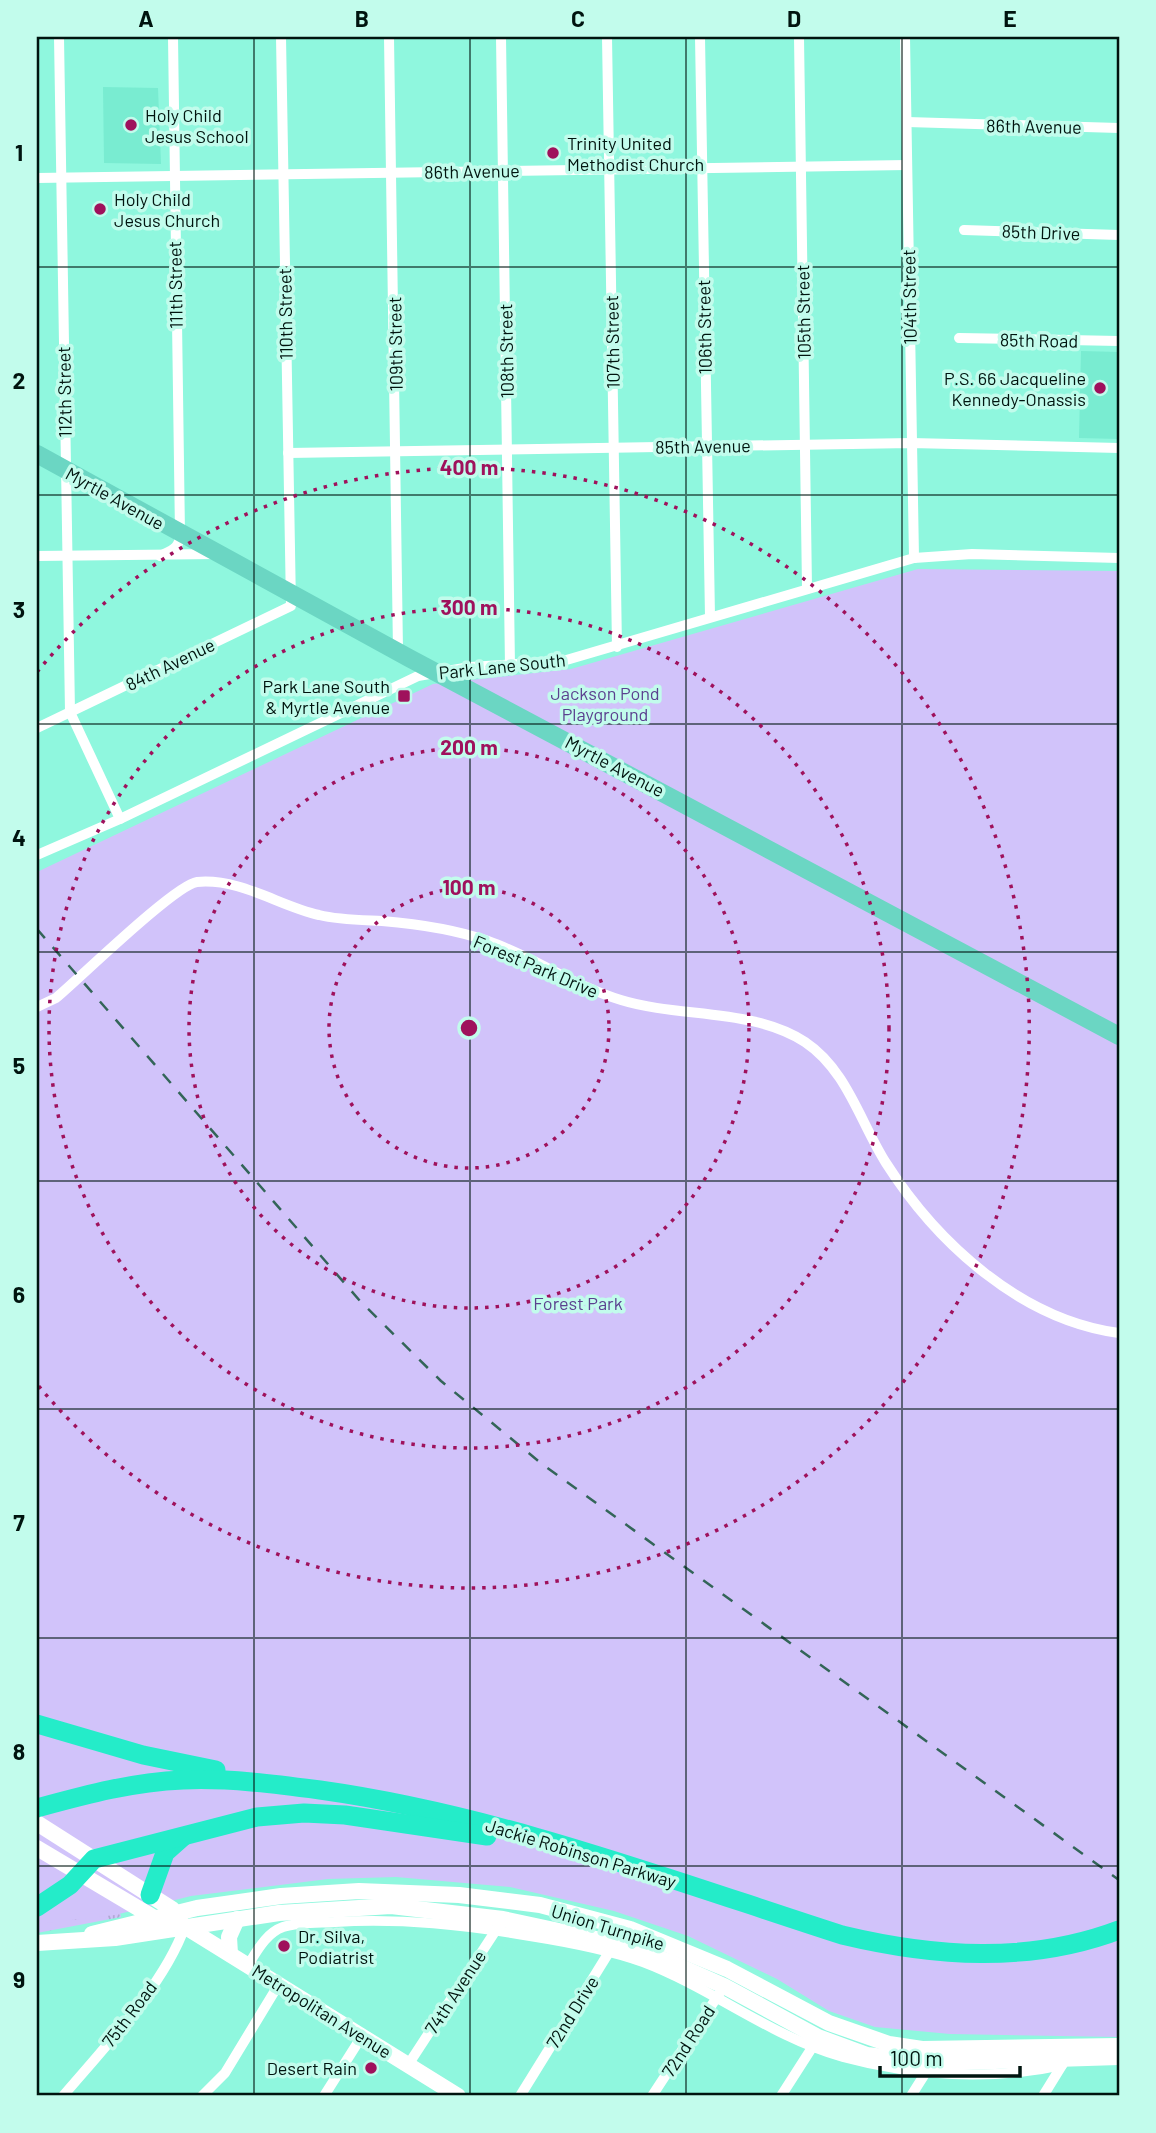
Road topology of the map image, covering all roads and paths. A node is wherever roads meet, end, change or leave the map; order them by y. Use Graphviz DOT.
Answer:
graph roads {
  1 [pos="59,37"];
  2 [pos="173,37"];
  3 [pos="281,37"];
  4 [pos="389,37"];
  5 [pos="501,37"];
  6 [pos="607,37"];
  7 [pos="700,37"];
  8 [pos="799,37"];
  9 [pos="905,37"];
  10 [pos="906,122"];
  11 [pos="1119,128"];
  12 [pos="907,165"];
  13 [pos="702,167"];
  14 [pos="801,167"];
  15 [pos="610,169"];
  16 [pos="503,171"];
  17 [pos="391,172"];
  18 [pos="283,174"];
  19 [pos="173,176"];
  20 [pos="37,178"];
  21 [pos="61,178"];
  22 [pos="964,230"];
  23 [pos="1119,235"];
  24 [pos="959,338"];
  25 [pos="1119,341"];
  26 [pos="911,443"];
  27 [pos="804,445"];
  28 [pos="706,446"];
  29 [pos="614,448"];
  30 [pos="1119,448"];
  31 [pos="508,449"];
  32 [pos="397,451"];
  33 [pos="288,453"];
  34 [pos="37,454"];
  35 [pos="66,470"];
  36 [pos="180,534"];
  37 [pos="217,554"];
  38 [pos="37,556"];
  39 [pos="66,556"];
  40 [pos="160,556"];
  41 [pos="914,558"];
  42 [pos="1119,558"];
  43 [pos="807,588"];
  44 [pos="290,592"];
  45 [pos="710,617"];
  46 [pos="617,647"];
  47 [pos="398,651"];
  48 [pos="510,666"];
  49 [pos="438,672"];
  50 [pos="70,712"];
  51 [pos="37,729"];
  52 [pos="120,819"];
  53 [pos="37,855"];
  54 [pos="37,1007"];
  55 [pos="1119,1037"];
  56 [pos="1119,1333"];
  57 [pos="37,1724"];
  58 [pos="275,1784"];
  59 [pos="44,1814"];
  60 [pos="190,1832"];
  61 [pos="487,1836"];
  62 [pos="37,1848"];
  63 [pos="87,1865"];
  64 [pos="143,1890"];
  65 [pos="37,1907"];
  66 [pos="155,1919"];
  67 [pos="236,1919"];
  68 [pos="181,1920"];
  69 [pos="499,1924"];
  70 [pos="624,1928"];
  71 [pos="1119,1930"];
  72 [pos="80,1938"];
  73 [pos="1119,1942"];
  74 [pos="37,1943"];
  75 [pos="613,1947"];
  76 [pos="230,1954"];
  77 [pos="248,1965"];
  78 [pos="279,1984"];
  79 [pos="721,1992"];
  80 [pos="362,2036"];
  81 [pos="820,2036"];
  82 [pos="1119,2046"];
  83 [pos="1119,2057"];
  84 [pos="1064,2062"];
  85 [pos="408,2065"];
  86 [pos="928,2069"];
  87 [pos="63,2096"];
  88 [pos="202,2096"];
  89 [pos="324,2096"];
  90 [pos="458,2096"];
  91 [pos="520,2096"];
  92 [pos="652,2096"];
  93 [pos="781,2096"];
  94 [pos="911,2096"];
  95 [pos="1043,2096"];
  1 -- 21 [label="street, 112th Street"];
  2 -- 19 [label="street, 111th Street"];
  3 -- 18 [label="street, 110th Street"];
  4 -- 17 [label="street, 109th Street"];
  5 -- 16 [label="street, 108th Street"];
  6 -- 15 [label="street, 107th Street"];
  7 -- 13 [label="street, 106th Street"];
  8 -- 14 [label="street, 105th Street"];
  9 -- 10 [label="street, 104th Street"];
  10 -- 11 [label="street, 86th Avenue"];
  10 -- 12 [label="street, 104th Street"];
  12 -- 14 [label="street, 86th Avenue"];
  12 -- 26 [label="street, 104th Street"];
  13 -- 14 [label="street, 86th Avenue"];
  13 -- 15 [label="street, 86th Avenue"];
  13 -- 28 [label="street, 106th Street"];
  14 -- 27 [label="street, 105th Street"];
  15 -- 16 [label="street, 86th Avenue"];
  15 -- 29 [label="street, 107th Street"];
  16 -- 17 [label="street, 86th Avenue"];
  16 -- 31 [label="street, 108th Street"];
  17 -- 18 [label="street, 86th Avenue"];
  17 -- 32 [label="street, 109th Street"];
  18 -- 19 [label="street, 86th Avenue"];
  18 -- 33 [label="street, 110th Street"];
  19 -- 21 [label="street, 86th Avenue"];
  19 -- 36 [label="street, 111th Street"];
  20 -- 21 [label="street, 86th Avenue"];
  21 -- 35 [label="street, 112th Street"];
  22 -- 23 [label="street, 85th Drive"];
  24 -- 25 [label="street, 85th Road"];
  26 -- 27 [label="street, 85th Avenue"];
  26 -- 30 [label="street, 85th Avenue"];
  26 -- 41 [label="street, 104th Street"];
  27 -- 28 [label="street, 85th Avenue"];
  27 -- 43 [label="street, 105th Street"];
  28 -- 29 [label="street, 85th Avenue"];
  28 -- 45 [label="street, 106th Street"];
  29 -- 31 [label="street, 85th Avenue"];
  29 -- 46 [label="street, 107th Street"];
  31 -- 32 [label="street, 85th Avenue"];
  31 -- 48 [label="street, 108th Street"];
  32 -- 33 [label="street, 85th Avenue"];
  32 -- 47 [label="street, 109th Street"];
  33 -- 44 [label="street, 110th Street"];
  34 -- 35 [label="main road, Myrtle Avenue"];
  35 -- 36 [label="main road, Myrtle Avenue"];
  35 -- 39 [label="street, 112th Street"];
  36 -- 37 [label="main road, Myrtle Avenue"];
  36 -- 40 [label="street"];
  37 -- 40 [label="street"];
  37 -- 44 [label="main road, Myrtle Avenue"];
  38 -- 39 [label="street"];
  39 -- 40 [label="street"];
  39 -- 50 [label="street, 112th Street"];
  41 -- 42 [label="street, Park Lane South"];
  41 -- 43 [label="street, Park Lane South"];
  43 -- 45 [label="street, Park Lane South"];
  44 -- 47 [label="main road, Myrtle Avenue"];
  44 -- 50 [label="street, 84th Avenue"];
  45 -- 46 [label="street, Park Lane South"];
  46 -- 48 [label="street, Park Lane South"];
  47 -- 49 [label="main road, Myrtle Avenue"];
  48 -- 49 [label="street, Park Lane South"];
  49 -- 52 [label="street, Park Lane South"];
  49 -- 55 [label="main road, Myrtle Avenue"];
  50 -- 51 [label="street, 84th Avenue"];
  50 -- 52 [label="street, 112th Street"];
  52 -- 53 [label="street, Park Lane South"];
  54 -- 56 [label="street, Forest Park Drive"];
  57 -- 58 [label="highway"];
  58 -- 59 [label="highway, Jackie Robinson Parkway"];
  58 -- 71 [label="highway, Jackie Robinson Parkway"];
  59 -- 61 [label="highway, Jackie Robinson Parkway"];
  59 -- 63 [label="main road, Metropolitan Avenue"];
  60 -- 61 [label="highway"];
  60 -- 63 [label="highway"];
  60 -- 64 [label="highway"];
  61 -- 73 [label="highway, Jackie Robinson Parkway"];
  62 -- 63 [label="main road, Metropolitan Avenue"];
  63 -- 64 [label="main road, Metropolitan Avenue"];
  63 -- 65 [label="highway"];
  63 -- 66 [label="main road, Metropolitan Avenue"];
  64 -- 68 [label="main road, Metropolitan Avenue"];
  66 -- 68 [label="main road, Metropolitan Avenue"];
  66 -- 72 [label="main road, Union Turnpike"];
  67 -- 68 [label="main road, Union Turnpike"];
  67 -- 69 [label="main road, Union Turnpike"];
  67 -- 76 [label="main road"];
  68 -- 70 [label="main road, Union Turnpike"];
  68 -- 72 [label="main road, Union Turnpike"];
  68 -- 76 [label="main road, Metropolitan Avenue"];
  68 -- 87 [label="street, 75th Road"];
  69 -- 75 [label="main road, Union Turnpike"];
  69 -- 77 [label="street, Union Turnpike"];
  69 -- 85 [label="street, 74th Avenue"];
  70 -- 75 [label="street, 72nd Drive"];
  70 -- 81 [label="main road, Union Turnpike"];
  72 -- 74 [label="main road, Union Turnpike"];
  75 -- 79 [label="main road, Union Turnpike"];
  75 -- 91 [label="street, 72nd Drive"];
  76 -- 77 [label="main road, Metropolitan Avenue"];
  77 -- 78 [label="main road, Metropolitan Avenue"];
  78 -- 80 [label="main road, Metropolitan Avenue"];
  78 -- 88 [label="street"];
  79 -- 81 [label="main road, Union Turnpike"];
  79 -- 92 [label="street, 72nd Road"];
  80 -- 85 [label="main road, Metropolitan Avenue"];
  80 -- 89 [label="street"];
  81 -- 82 [label="main road, Union Turnpike"];
  81 -- 86 [label="main road, Union Turnpike"];
  81 -- 93 [label="street"];
  83 -- 84 [label="main road, Union Turnpike"];
  84 -- 86 [label="main road, Union Turnpike"];
  84 -- 95 [label="street"];
  85 -- 90 [label="main road, Metropolitan Avenue"];
  86 -- 94 [label="street"];
}
